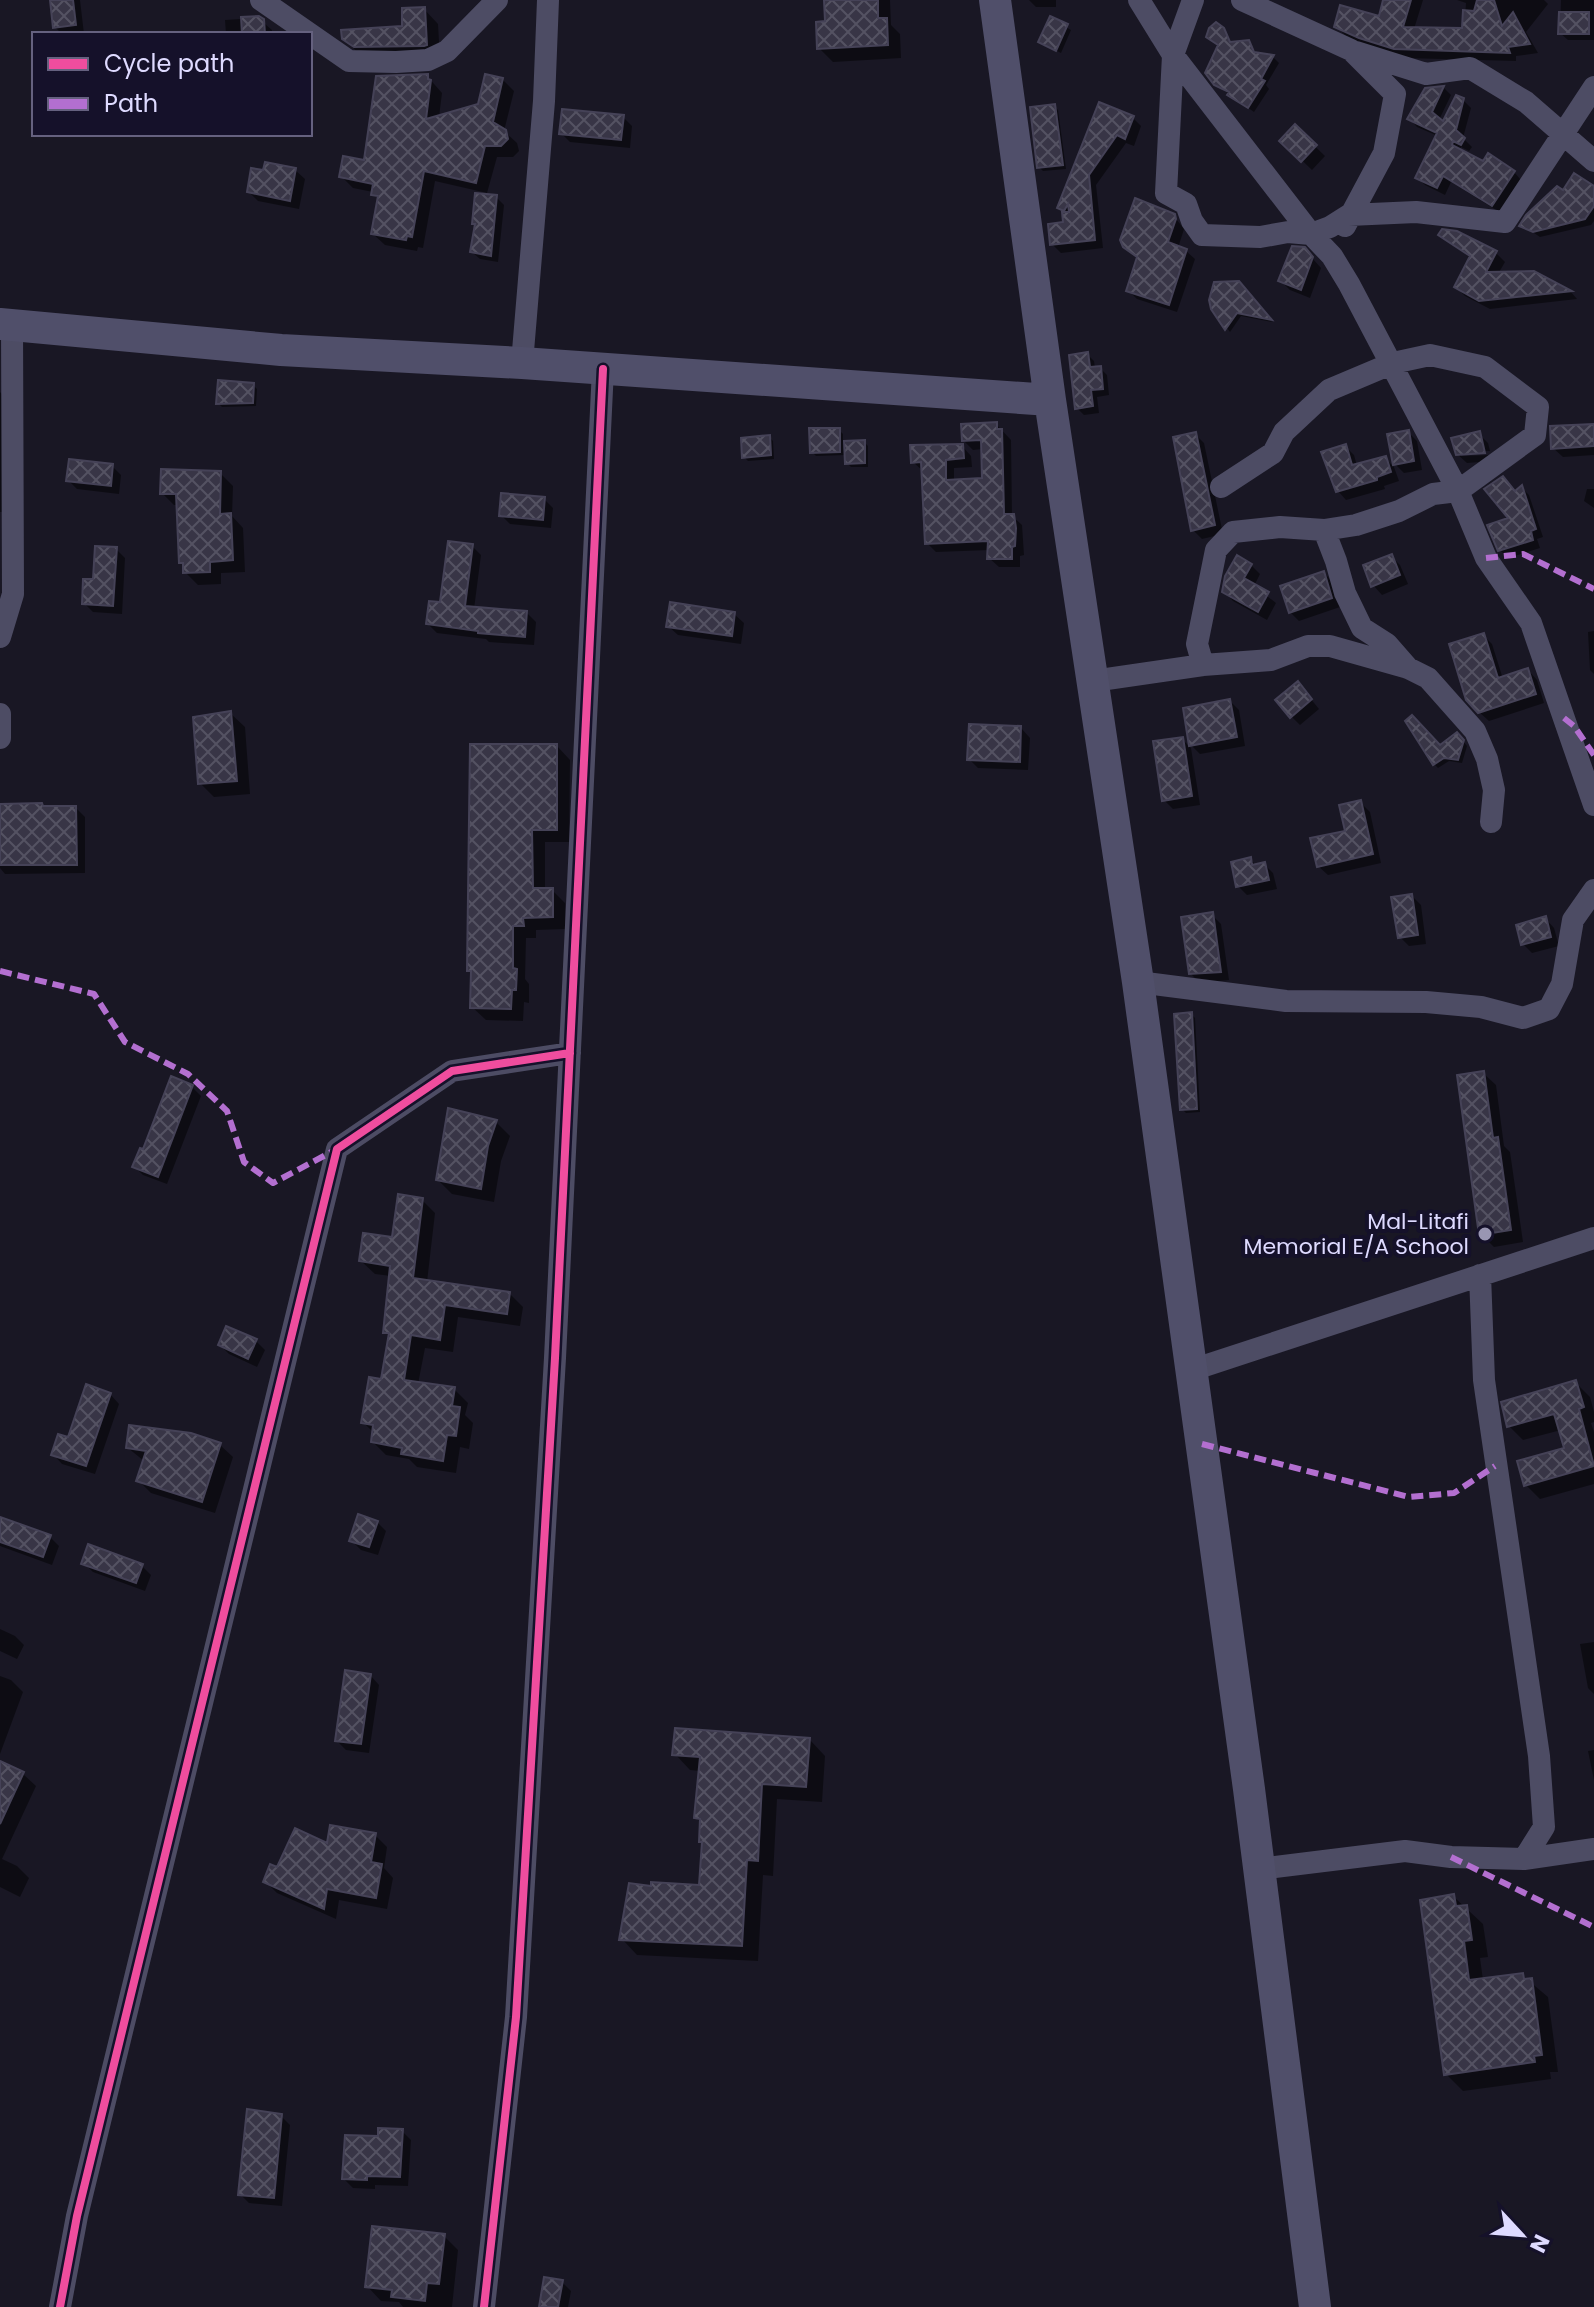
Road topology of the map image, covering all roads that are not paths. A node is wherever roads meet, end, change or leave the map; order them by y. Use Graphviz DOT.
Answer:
graph roads {
  1 [pos="261,0"];
  2 [pos="497,0"];
  3 [pos="548,0"];
  4 [pos="995,0"];
  5 [pos="1139,0"];
  6 [pos="1193,0"];
  7 [pos="1242,0"];
  8 [pos="307,32"];
  9 [pos="312,35"];
  10 [pos="1351,50"];
  11 [pos="1173,55"];
  12 [pos="1594,87"];
  13 [pos="1563,134"];
  14 [pos="1594,161"];
  15 [pos="1349,215"];
  16 [pos="1311,234"];
  17 [pos="1332,256"];
  18 [pos="6,324"];
  19 [pos="522,363"];
  20 [pos="1393,363"];
  21 [pos="603,369"];
  22 [pos="1050,400"];
  23 [pos="1221,487"];
  24 [pos="1458,491"];
  25 [pos="1324,530"];
  26 [pos="0,634"];
  27 [pos="1203,665"];
  28 [pos="1408,668"];
  29 [pos="1093,681"];
  30 [pos="0,714"];
  31 [pos="0,738"];
  32 [pos="1594,805"];
  33 [pos="1491,822"];
  34 [pos="1594,890"];
  35 [pos="1138,982"];
  36 [pos="570,1053"];
  37 [pos="1594,1238"];
  38 [pos="1480,1275"];
  39 [pos="1192,1370"];
  40 [pos="1594,1849"];
  41 [pos="1524,1859"];
  42 [pos="1259,1869"];
  43 [pos="60,2307"];
  44 [pos="484,2307"];
  45 [pos="1315,2307"];
  1 -- 8 [label="street"];
  2 -- 9 [label="street"];
  3 -- 19 [label="street"];
  4 -- 22 [label="main road"];
  5 -- 11 [label="street"];
  6 -- 11 [label="street"];
  7 -- 10 [label="street"];
  10 -- 13 [label="street"];
  10 -- 15 [label="street"];
  11 -- 16 [label="street"];
  11 -- 16 [label="street"];
  12 -- 13 [label="street"];
  13 -- 14 [label="street"];
  13 -- 15 [label="street"];
  15 -- 16 [label="street"];
  15 -- 17 [label="street"];
  16 -- 17 [label="street"];
  17 -- 20 [label="street"];
  18 -- 19 [label="main road"];
  18 -- 26 [label="street"];
  19 -- 21 [label="main road"];
  20 -- 23 [label="street"];
  20 -- 24 [label="street"];
  20 -- 24 [label="street"];
  21 -- 22 [label="main road"];
  21 -- 36 [label="street"];
  22 -- 29 [label="main road"];
  24 -- 25 [label="street"];
  24 -- 32 [label="street"];
  25 -- 27 [label="street"];
  25 -- 28 [label="street"];
  27 -- 28 [label="street"];
  27 -- 29 [label="street"];
  28 -- 33 [label="street"];
  29 -- 35 [label="main road"];
  30 -- 31 [label="street"];
  34 -- 35 [label="street"];
  35 -- 39 [label="main road"];
  36 -- 43 [label="street"];
  36 -- 44 [label="street"];
  37 -- 38 [label="street"];
  38 -- 39 [label="street"];
  38 -- 41 [label="street"];
  39 -- 42 [label="main road"];
  40 -- 41 [label="street"];
  41 -- 42 [label="street"];
  42 -- 45 [label="main road"];
}
